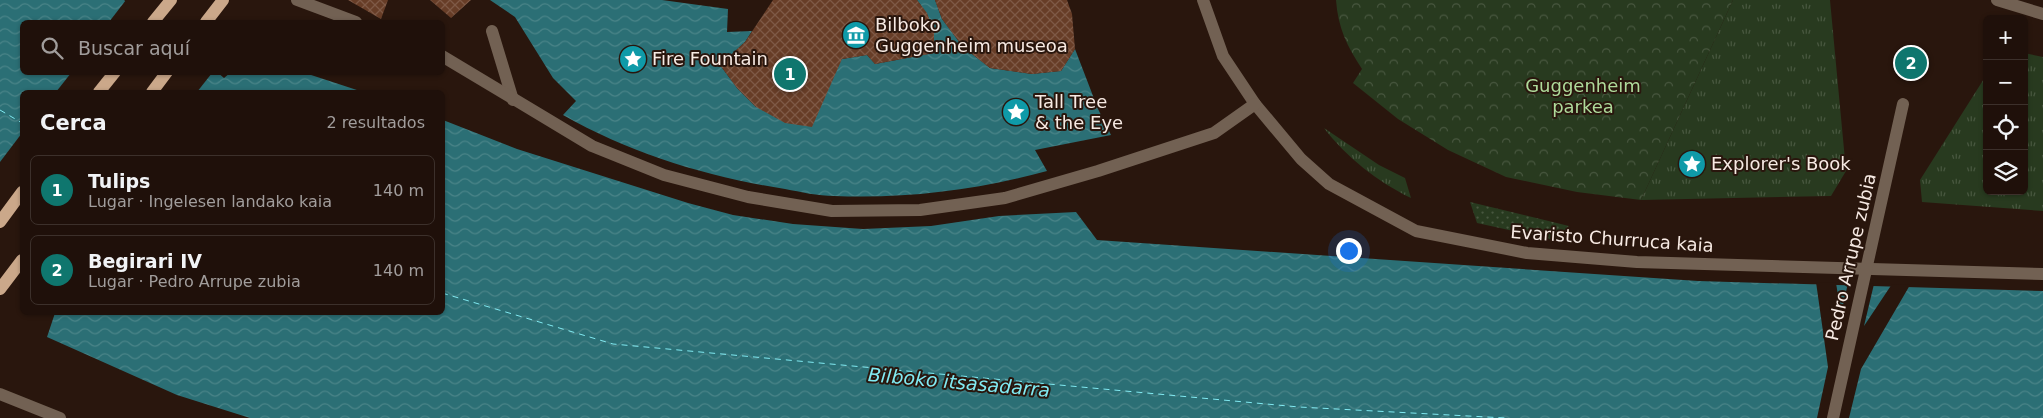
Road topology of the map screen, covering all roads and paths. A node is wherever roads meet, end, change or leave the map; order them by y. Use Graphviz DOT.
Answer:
graph roads {
  1 [pos="171,0"];
  2 [pos="223,0"];
  3 [pos="297,0"];
  4 [pos="1203,0"];
  5 [pos="1997,0"];
  6 [pos="2043,14"];
  7 [pos="155,20"];
  8 [pos="208,20"];
  9 [pos="351,20"];
  10 [pos="492,31"];
  11 [pos="445,58"];
  12 [pos="113,75"];
  13 [pos="165,75"];
  14 [pos="102,90"];
  15 [pos="154,90"];
  16 [pos="513,100"];
  17 [pos="1255,104"];
  18 [pos="1903,104"];
  19 [pos="20,195"];
  20 [pos="0,222"];
  21 [pos="20,263"];
  22 [pos="2043,274"];
  23 [pos="0,289"];
  24 [pos="0,394"];
  25 [pos="60,418"];
  26 [pos="1833,418"];
  1 -- 7 [label="main road"];
  2 -- 8 [label="main road"];
  3 -- 9 [label="street"];
  4 -- 17 [label="street, Evaristo Churruca kaia"];
  5 -- 6 [label="street"];
  10 -- 16 [label="street"];
  11 -- 16 [label="street"];
  12 -- 14 [label="main road"];
  13 -- 15 [label="main road"];
  16 -- 17 [label="street"];
  17 -- 22 [label="street, Evaristo Churruca kaia"];
  18 -- 26 [label="street, Pedro Arrupe zubia, bridge"];
  19 -- 20 [label="main road"];
  21 -- 23 [label="main road"];
  24 -- 25 [label="street"];
}
